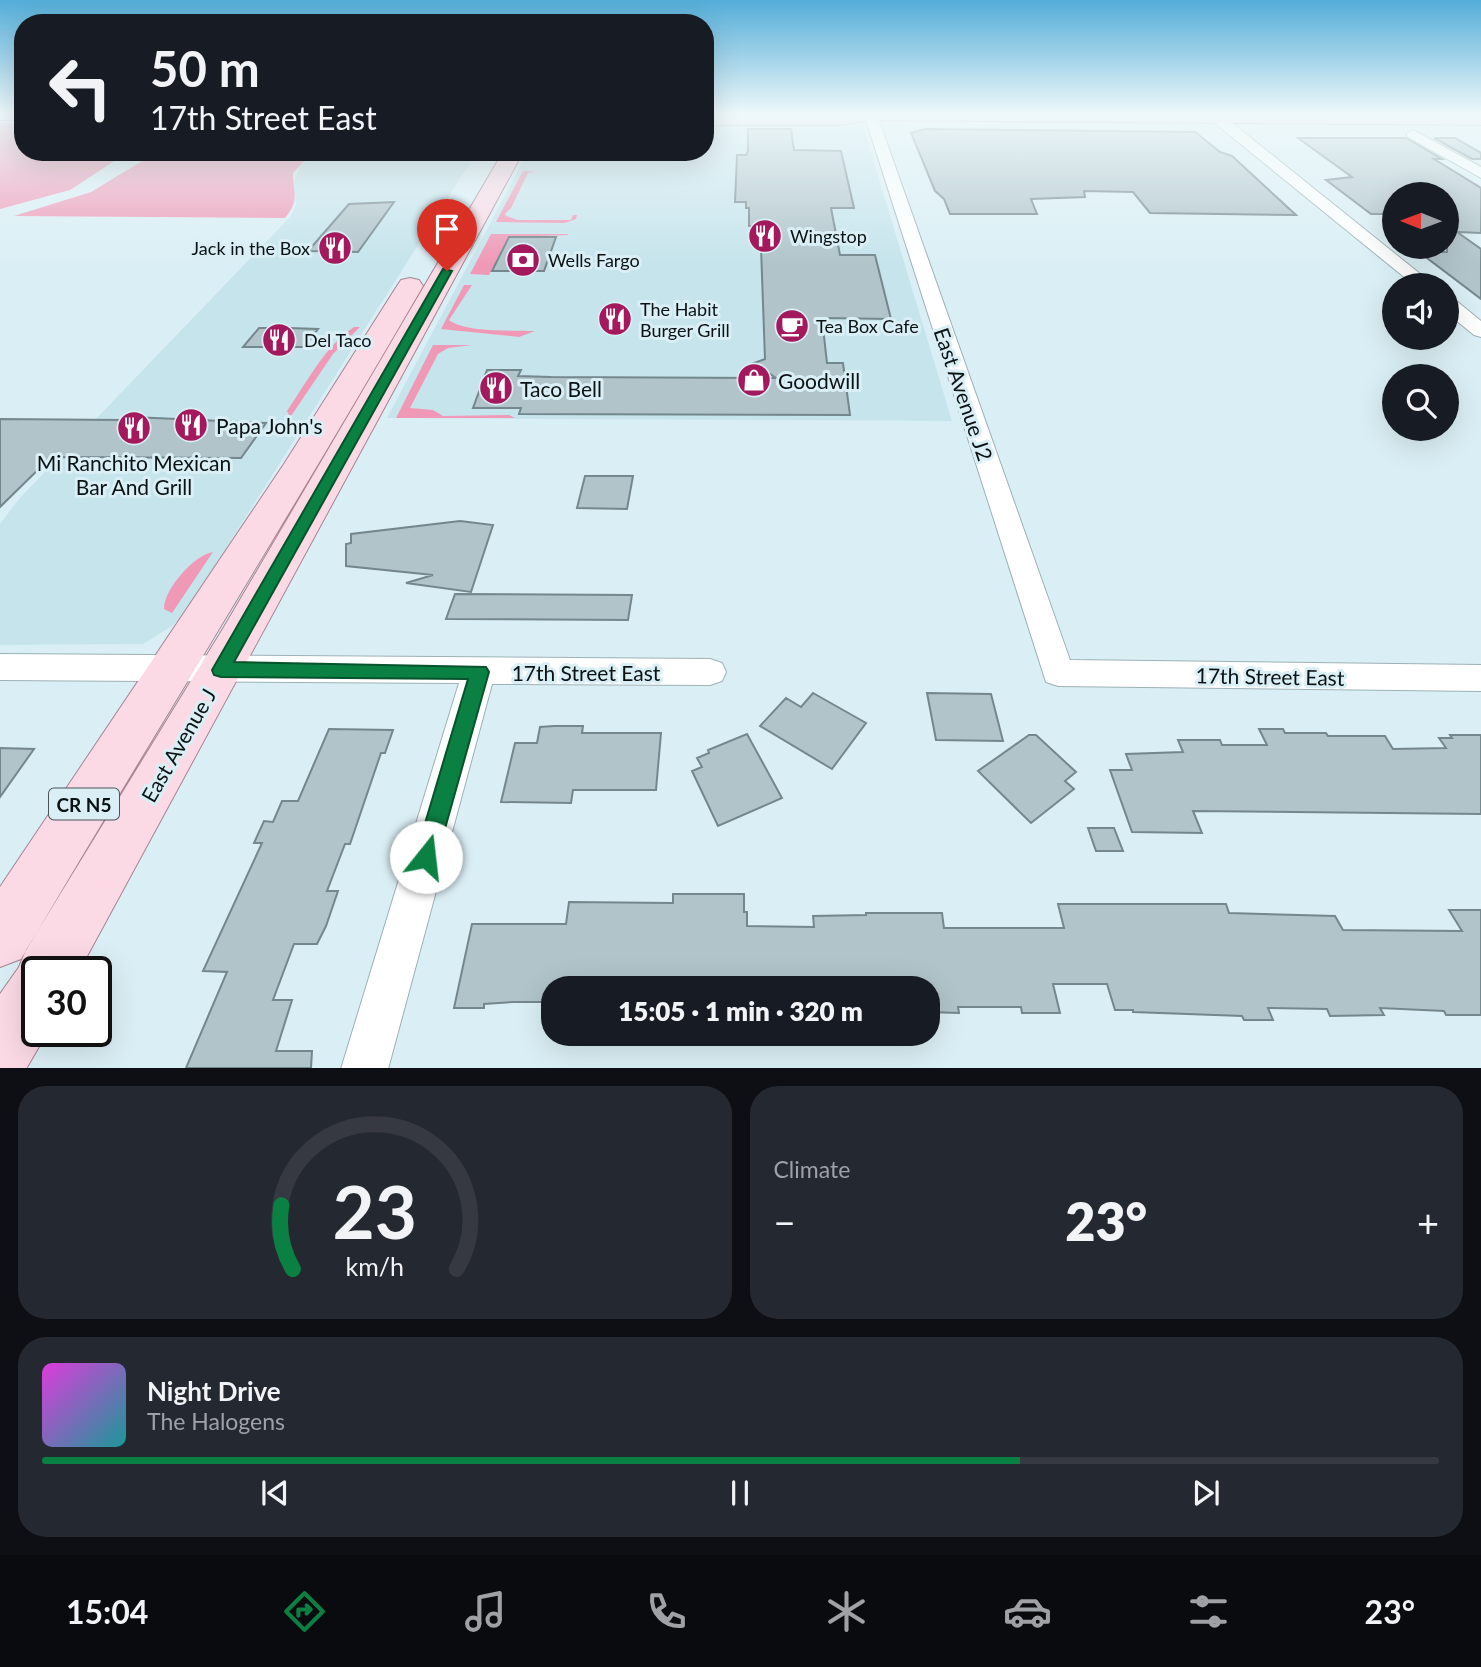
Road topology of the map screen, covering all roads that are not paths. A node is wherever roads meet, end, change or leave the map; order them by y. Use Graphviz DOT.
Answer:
graph roads {
  1 [pos="484,164"];
  2 [pos="504,164"];
  3 [pos="884,164"];
  4 [pos="1284,164"];
  5 [pos="1465,164"];
  6 [pos="1481,173"];
  7 [pos="457,230"];
  8 [pos="1411,273"];
  9 [pos="1459,313"];
  10 [pos="1481,331"];
  11 [pos="0,667"];
  12 [pos="168,670"];
  13 [pos="221,670"];
  14 [pos="479,672"];
  15 [pos="710,672"];
  16 [pos="1058,673"];
  17 [pos="1481,678"];
  18 [pos="0,938"];
  19 [pos="56,956"];
  20 [pos="21,1018"];
  21 [pos="0,1054"];
  22 [pos="364,1068"];
  1 -- 7 [label="main road, CR N5"];
  2 -- 7 [label="main road, CR N5"];
  3 -- 16 [label="street, East Avenue J2"];
  4 -- 8 [label="street"];
  5 -- 6 [label="street"];
  7 -- 12 [label="main road, CR N5"];
  7 -- 13 [label="main road, East Avenue J / CR N5"];
  9 -- 10 [label="street"];
  11 -- 12 [label="street, 17th Street East"];
  12 -- 13 [label="street, 17th Street East"];
  12 -- 18 [label="main road, CR N5"];
  13 -- 14 [label="street, 17th Street East"];
  13 -- 19 [label="main road, East Avenue J / CR N5"];
  14 -- 15 [label="street, 17th Street East"];
  14 -- 22 [label="street"];
  16 -- 17 [label="street, 17th Street East"];
  20 -- 21 [label="main road"];
}
